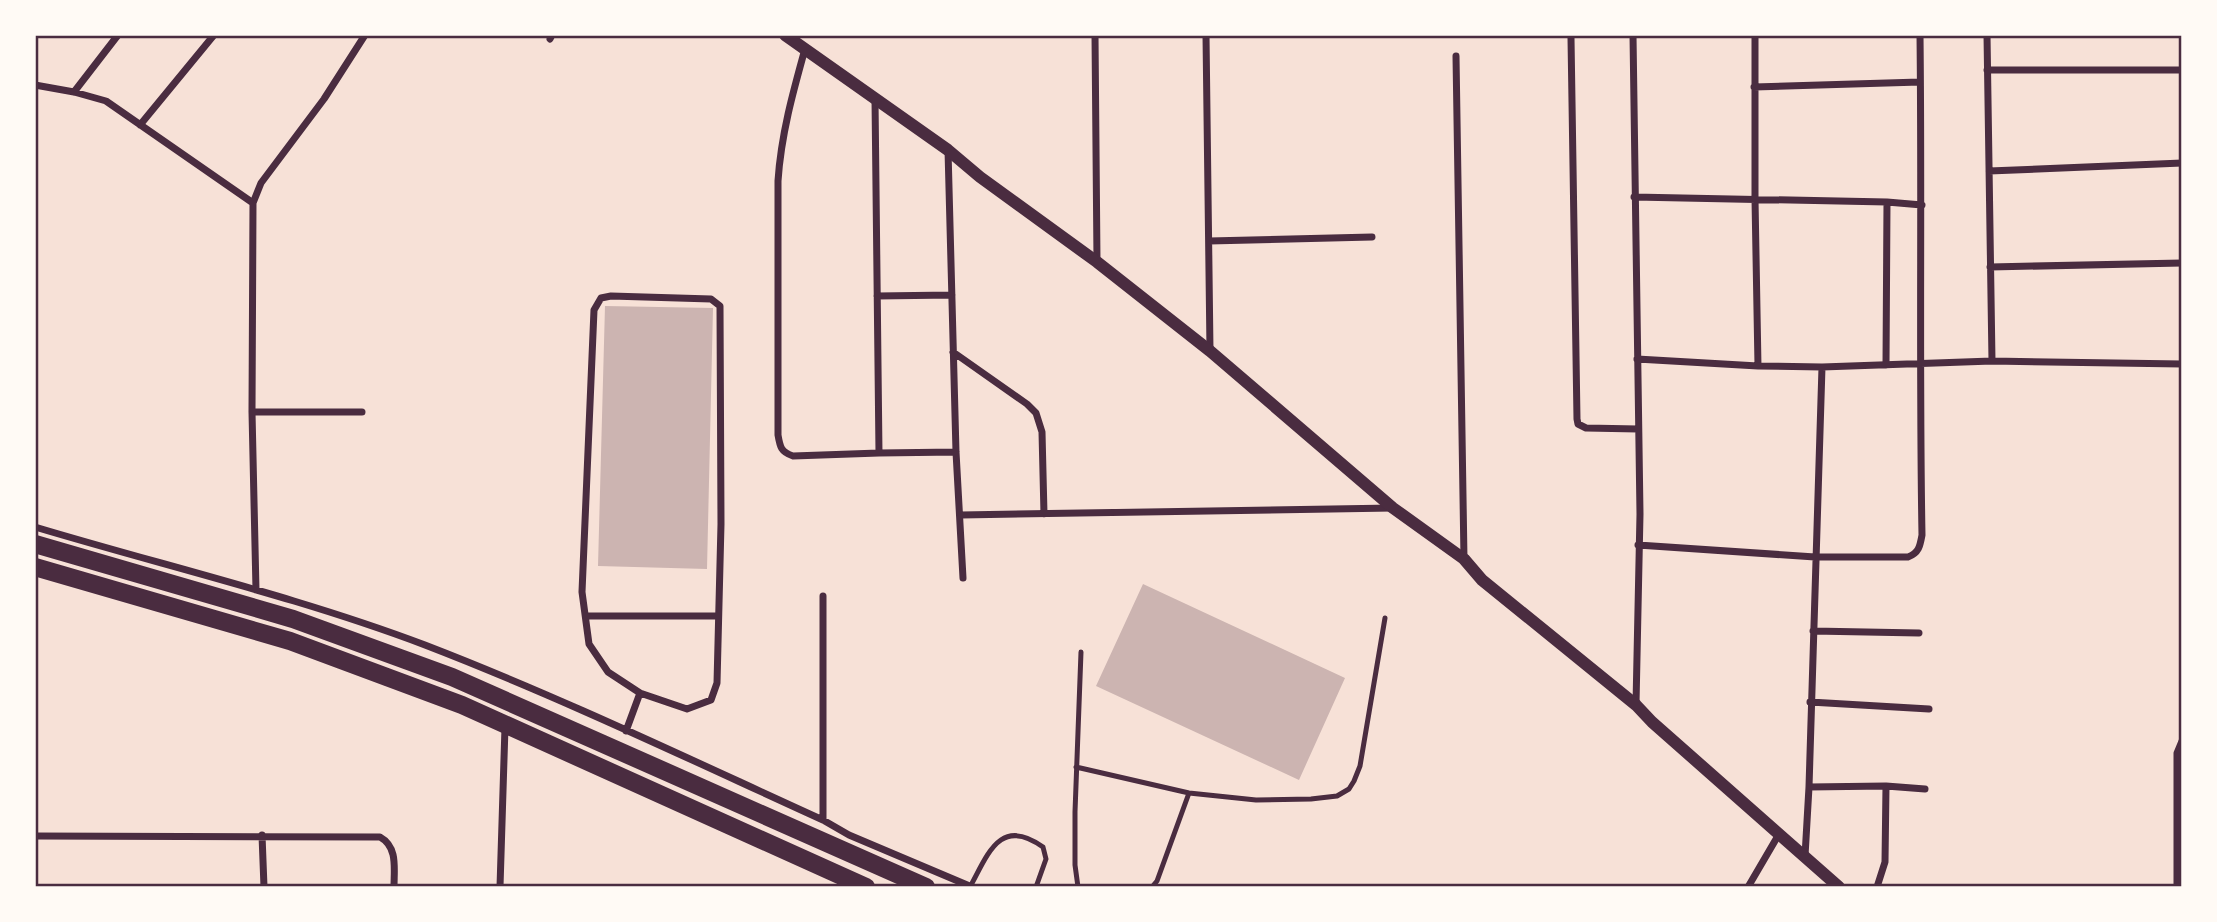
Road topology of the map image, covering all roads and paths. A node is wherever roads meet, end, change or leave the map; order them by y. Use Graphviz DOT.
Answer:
graph roads {
  1 [pos="118,35"];
  2 [pos="214,35"];
  3 [pos="365,35"];
  4 [pos="785,35"];
  5 [pos="1095,35"];
  6 [pos="1206,35"];
  7 [pos="1633,35"];
  8 [pos="1755,35"];
  9 [pos="1920,35"];
  10 [pos="1987,35"];
  11 [pos="1571,37"];
  12 [pos="805,49"];
  13 [pos="1456,56"];
  14 [pos="1987,70"];
  15 [pos="2182,70"];
  16 [pos="1920,82"];
  17 [pos="35,86"];
  18 [pos="1754,87"];
  19 [pos="74,92"];
  20 [pos="874,99"];
  21 [pos="140,125"];
  22 [pos="948,150"];
  23 [pos="2182,163"];
  24 [pos="1989,171"];
  25 [pos="1634,197"];
  26 [pos="1755,199"];
  27 [pos="1887,202"];
  28 [pos="253,203"];
  29 [pos="1922,205"];
  30 [pos="1372,237"];
  31 [pos="1209,242"];
  32 [pos="1097,262"];
  33 [pos="2182,263"];
  34 [pos="1990,267"];
  35 [pos="952,295"];
  36 [pos="877,296"];
  37 [pos="1210,351"];
  38 [pos="953,352"];
  39 [pos="1637,359"];
  40 [pos="1992,361"];
  41 [pos="1919,364"];
  42 [pos="2182,364"];
  43 [pos="1886,365"];
  44 [pos="1758,366"];
  45 [pos="1822,367"];
  46 [pos="251,412"];
  47 [pos="362,412"];
  48 [pos="1638,429"];
  49 [pos="956,452"];
  50 [pos="880,453"];
  51 [pos="1394,508"];
  52 [pos="1044,513"];
  53 [pos="961,515"];
  54 [pos="35,527"];
  55 [pos="35,544"];
  56 [pos="1637,545"];
  57 [pos="1815,557"];
  58 [pos="1464,559"];
  59 [pos="35,567"];
  60 [pos="963,578"];
  61 [pos="256,590"];
  62 [pos="823,596"];
  63 [pos="718,616"];
  64 [pos="586,617"];
  65 [pos="1385,618"];
  66 [pos="1813,631"];
  67 [pos="1919,633"];
  68 [pos="1081,652"];
  69 [pos="640,693"];
  70 [pos="1810,702"];
  71 [pos="1636,705"];
  72 [pos="1929,709"];
  73 [pos="505,725"];
  74 [pos="626,731"];
  75 [pos="2182,741"];
  76 [pos="1076,767"];
  77 [pos="1886,786"];
  78 [pos="1809,787"];
  79 [pos="1924,789"];
  80 [pos="1189,793"];
  81 [pos="823,820"];
  82 [pos="1779,834"];
  83 [pos="262,835"];
  84 [pos="35,836"];
  85 [pos="1805,856"];
  86 [pos="799,857"];
  87 [pos="1835,886"];
  88 [pos="264,887"];
  89 [pos="394,887"];
  90 [pos="499,887"];
  91 [pos="845,887"];
  92 [pos="866,887"];
  93 [pos="926,887"];
  94 [pos="971,887"];
  95 [pos="1036,887"];
  96 [pos="1078,887"];
  97 [pos="1152,887"];
  98 [pos="1748,887"];
  99 [pos="1877,887"];
  100 [pos="2177,887"];
  1 -- 19 [label="street"];
  2 -- 21 [label="street"];
  3 -- 28 [label="street"];
  4 -- 12 [label="street"];
  5 -- 32 [label="street"];
  6 -- 31 [label="street"];
  7 -- 25 [label="street"];
  8 -- 18 [label="street"];
  9 -- 16 [label="street"];
  10 -- 14 [label="street"];
  11 -- 48 [label="street"];
  12 -- 20 [label="street"];
  12 -- 50 [label="street"];
  13 -- 58 [label="street"];
  14 -- 15 [label="street"];
  14 -- 24 [label="street"];
  16 -- 18 [label="street"];
  16 -- 29 [label="street"];
  17 -- 19 [label="street"];
  18 -- 26 [label="street"];
  19 -- 21 [label="street"];
  20 -- 22 [label="street"];
  20 -- 36 [label="street"];
  21 -- 28 [label="street"];
  22 -- 32 [label="street"];
  22 -- 35 [label="street"];
  23 -- 24 [label="street"];
  24 -- 34 [label="street"];
  25 -- 26 [label="street"];
  25 -- 39 [label="street"];
  26 -- 27 [label="street"];
  26 -- 44 [label="street"];
  27 -- 29 [label="street"];
  27 -- 43 [label="street"];
  28 -- 46 [label="street"];
  29 -- 41 [label="street"];
  30 -- 31 [label="street"];
  31 -- 37 [label="street"];
  32 -- 37 [label="street"];
  33 -- 34 [label="street"];
  34 -- 40 [label="street"];
  35 -- 36 [label="street"];
  35 -- 38 [label="street"];
  36 -- 50 [label="street"];
  37 -- 51 [label="street"];
  38 -- 49 [label="street"];
  38 -- 52 [label="street"];
  39 -- 44 [label="street"];
  39 -- 48 [label="street"];
  40 -- 41 [label="street"];
  40 -- 42 [label="street"];
  41 -- 43 [label="street"];
  41 -- 57 [label="street"];
  43 -- 45 [label="street"];
  44 -- 45 [label="street"];
  45 -- 57 [label="street"];
  46 -- 47 [label="street"];
  46 -- 61 [label="street"];
  48 -- 56 [label="street"];
  49 -- 50 [label="street"];
  49 -- 53 [label="street"];
  51 -- 52 [label="street"];
  51 -- 58 [label="street"];
  52 -- 53 [label="street"];
  53 -- 60 [label="street"];
  54 -- 61 [label="street"];
  55 -- 93 [label="highway"];
  56 -- 57 [label="street"];
  56 -- 71 [label="street"];
  57 -- 66 [label="street"];
  58 -- 71 [label="street"];
  59 -- 73 [label="highway"];
  61 -- 74 [label="street"];
  62 -- 81 [label="street"];
  63 -- 64 [label="street"];
  63 -- 64 [label="street"];
  63 -- 69 [label="street"];
  64 -- 69 [label="street"];
  65 -- 80 [label="lane"];
  66 -- 67 [label="street"];
  66 -- 70 [label="street"];
  68 -- 76 [label="lane"];
  69 -- 74 [label="street"];
  70 -- 72 [label="street"];
  70 -- 78 [label="street"];
  71 -- 82 [label="street"];
  73 -- 86 [label="highway"];
  73 -- 90 [label="street"];
  74 -- 81 [label="street"];
  75 -- 100 [label="street"];
  76 -- 80 [label="lane"];
  76 -- 96 [label="lane"];
  77 -- 78 [label="street"];
  77 -- 79 [label="street"];
  77 -- 99 [label="street"];
  78 -- 85 [label="street"];
  80 -- 97 [label="lane"];
  81 -- 94 [label="street"];
  82 -- 85 [label="street"];
  82 -- 98 [label="street"];
  83 -- 84 [label="street"];
  83 -- 88 [label="street"];
  83 -- 89 [label="street"];
  85 -- 87 [label="street"];
  86 -- 91 [label="street"];
  86 -- 92 [label="highway"];
  94 -- 95 [label="lane"];
}
